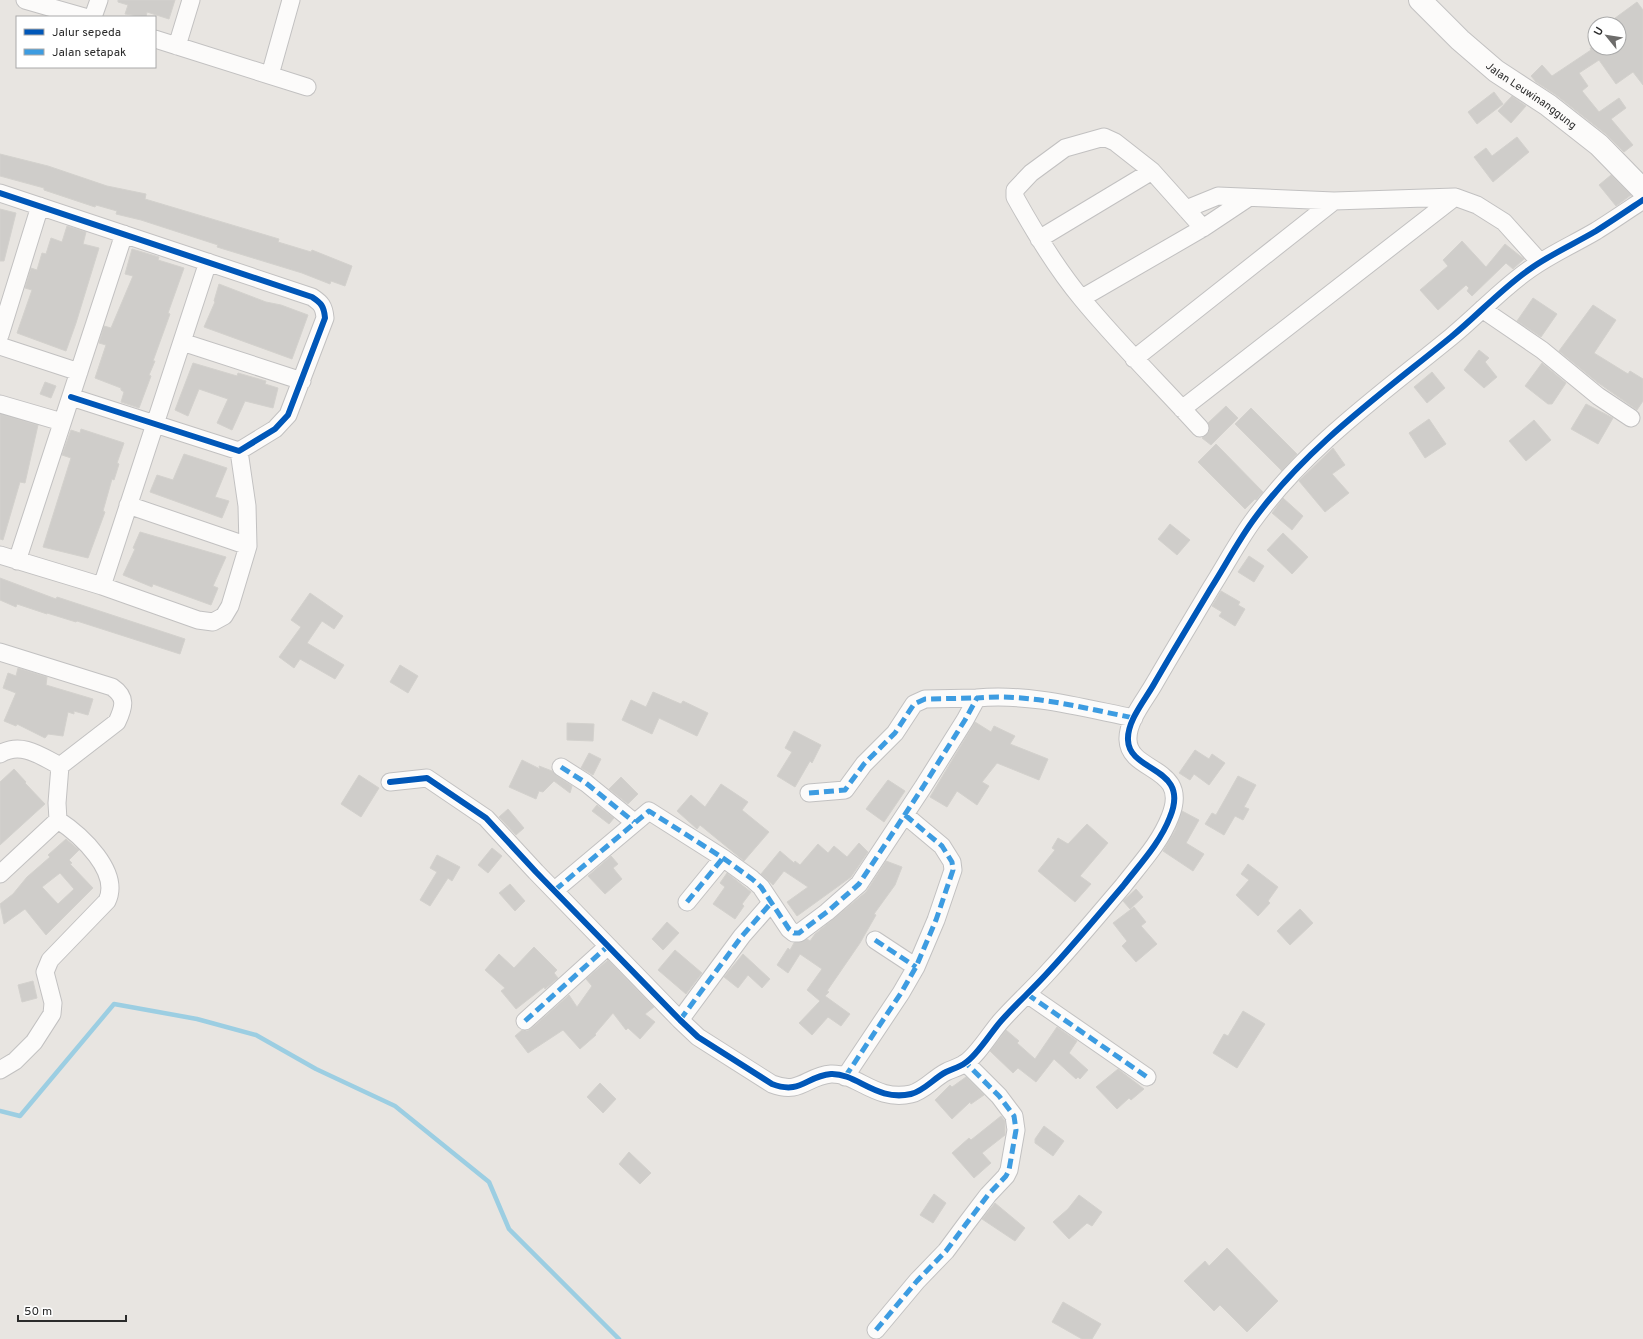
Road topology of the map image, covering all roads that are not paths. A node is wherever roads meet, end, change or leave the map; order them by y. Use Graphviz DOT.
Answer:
graph roads {
  1 [pos="25,0"];
  2 [pos="99,0"];
  3 [pos="191,0"];
  4 [pos="291,0"];
  5 [pos="1420,0"];
  6 [pos="81,16"];
  7 [pos="93,16"];
  8 [pos="156,39"];
  9 [pos="177,46"];
  10 [pos="270,76"];
  11 [pos="307,87"];
  12 [pos="1152,171"];
  13 [pos="1643,190"];
  14 [pos="0,193"];
  15 [pos="1455,197"];
  16 [pos="1248,198"];
  17 [pos="1643,200"];
  18 [pos="1334,201"];
  19 [pos="40,206"];
  20 [pos="1186,208"];
  21 [pos="1203,228"];
  22 [pos="124,234"];
  23 [pos="1039,239"];
  24 [pos="208,262"];
  25 [pos="1540,262"];
  26 [pos="1082,298"];
  27 [pos="1482,309"];
  28 [pos="0,335"];
  29 [pos="182,342"];
  30 [pos="0,346"];
  31 [pos="1134,359"];
  32 [pos="79,372"];
  33 [pos="302,381"];
  34 [pos="71,397"];
  35 [pos="0,404"];
  36 [pos="1182,409"];
  37 [pos="1630,418"];
  38 [pos="62,422"];
  39 [pos="155,424"];
  40 [pos="1200,428"];
  41 [pos="239,452"];
  42 [pos="128,505"];
  43 [pos="248,546"];
  44 [pos="0,555"];
  45 [pos="18,560"];
  46 [pos="102,586"];
  47 [pos="0,652"];
  48 [pos="977,698"];
  49 [pos="1134,718"];
  50 [pos="0,754"];
  51 [pos="60,766"];
  52 [pos="561,768"];
  53 [pos="390,782"];
  54 [pos="809,793"];
  55 [pos="905,815"];
  56 [pos="58,820"];
  57 [pos="634,822"];
  58 [pos="723,858"];
  59 [pos="0,874"];
  60 [pos="555,890"];
  61 [pos="687,902"];
  62 [pos="771,902"];
  63 [pos="875,940"];
  64 [pos="608,946"];
  65 [pos="916,967"];
  66 [pos="1027,994"];
  67 [pos="680,1020"];
  68 [pos="525,1021"];
  69 [pos="966,1063"];
  70 [pos="0,1070"];
  71 [pos="845,1077"];
  72 [pos="1147,1077"];
  73 [pos="876,1330"];
  1 -- 6 [label="street"];
  2 -- 7 [label="street"];
  3 -- 9 [label="street"];
  4 -- 10 [label="street"];
  5 -- 13 [label="main road, Jalan Leuwinanggung"];
  8 -- 9 [label="street"];
  9 -- 10 [label="street"];
  10 -- 11 [label="street"];
  12 -- 20 [label="street"];
  12 -- 23 [label="street"];
  12 -- 23 [label="street"];
  14 -- 19 [label="street"];
  15 -- 18 [label="street"];
  15 -- 25 [label="street"];
  15 -- 36 [label="street"];
  16 -- 18 [label="street"];
  16 -- 20 [label="street"];
  16 -- 21 [label="street"];
  17 -- 25 [label="street"];
  18 -- 31 [label="street"];
  19 -- 22 [label="street"];
  19 -- 28 [label="street"];
  20 -- 21 [label="street"];
  21 -- 26 [label="street"];
  22 -- 24 [label="street"];
  22 -- 32 [label="street"];
  23 -- 26 [label="street"];
  24 -- 29 [label="street"];
  24 -- 33 [label="street"];
  25 -- 27 [label="street"];
  26 -- 31 [label="street"];
  27 -- 37 [label="street"];
  27 -- 49 [label="street"];
  29 -- 33 [label="street"];
  29 -- 39 [label="street"];
  30 -- 32 [label="street"];
  31 -- 36 [label="street"];
  32 -- 34 [label="street"];
  33 -- 41 [label="street"];
  34 -- 38 [label="street"];
  34 -- 39 [label="street"];
  35 -- 38 [label="street"];
  36 -- 40 [label="street"];
  38 -- 45 [label="street"];
  39 -- 41 [label="street"];
  39 -- 42 [label="street"];
  41 -- 43 [label="street"];
  42 -- 43 [label="street"];
  42 -- 46 [label="street"];
  43 -- 46 [label="street"];
  44 -- 45 [label="street"];
  45 -- 46 [label="street"];
  47 -- 51 [label="street"];
  48 -- 49 [label="street"];
  48 -- 54 [label="street"];
  48 -- 55 [label="street"];
  49 -- 66 [label="street"];
  50 -- 51 [label="street"];
  51 -- 56 [label="street"];
  52 -- 57 [label="street"];
  53 -- 60 [label="street"];
  55 -- 62 [label="street"];
  55 -- 65 [label="street"];
  56 -- 59 [label="street"];
  56 -- 70 [label="street"];
  57 -- 58 [label="street"];
  57 -- 60 [label="street"];
  58 -- 61 [label="street"];
  58 -- 62 [label="street"];
  60 -- 64 [label="street"];
  62 -- 67 [label="street"];
  63 -- 65 [label="street"];
  64 -- 67 [label="street"];
  64 -- 68 [label="street"];
  65 -- 71 [label="street"];
  66 -- 69 [label="street"];
  66 -- 72 [label="street"];
  67 -- 71 [label="street"];
  69 -- 71 [label="street"];
  69 -- 73 [label="street"];
}
